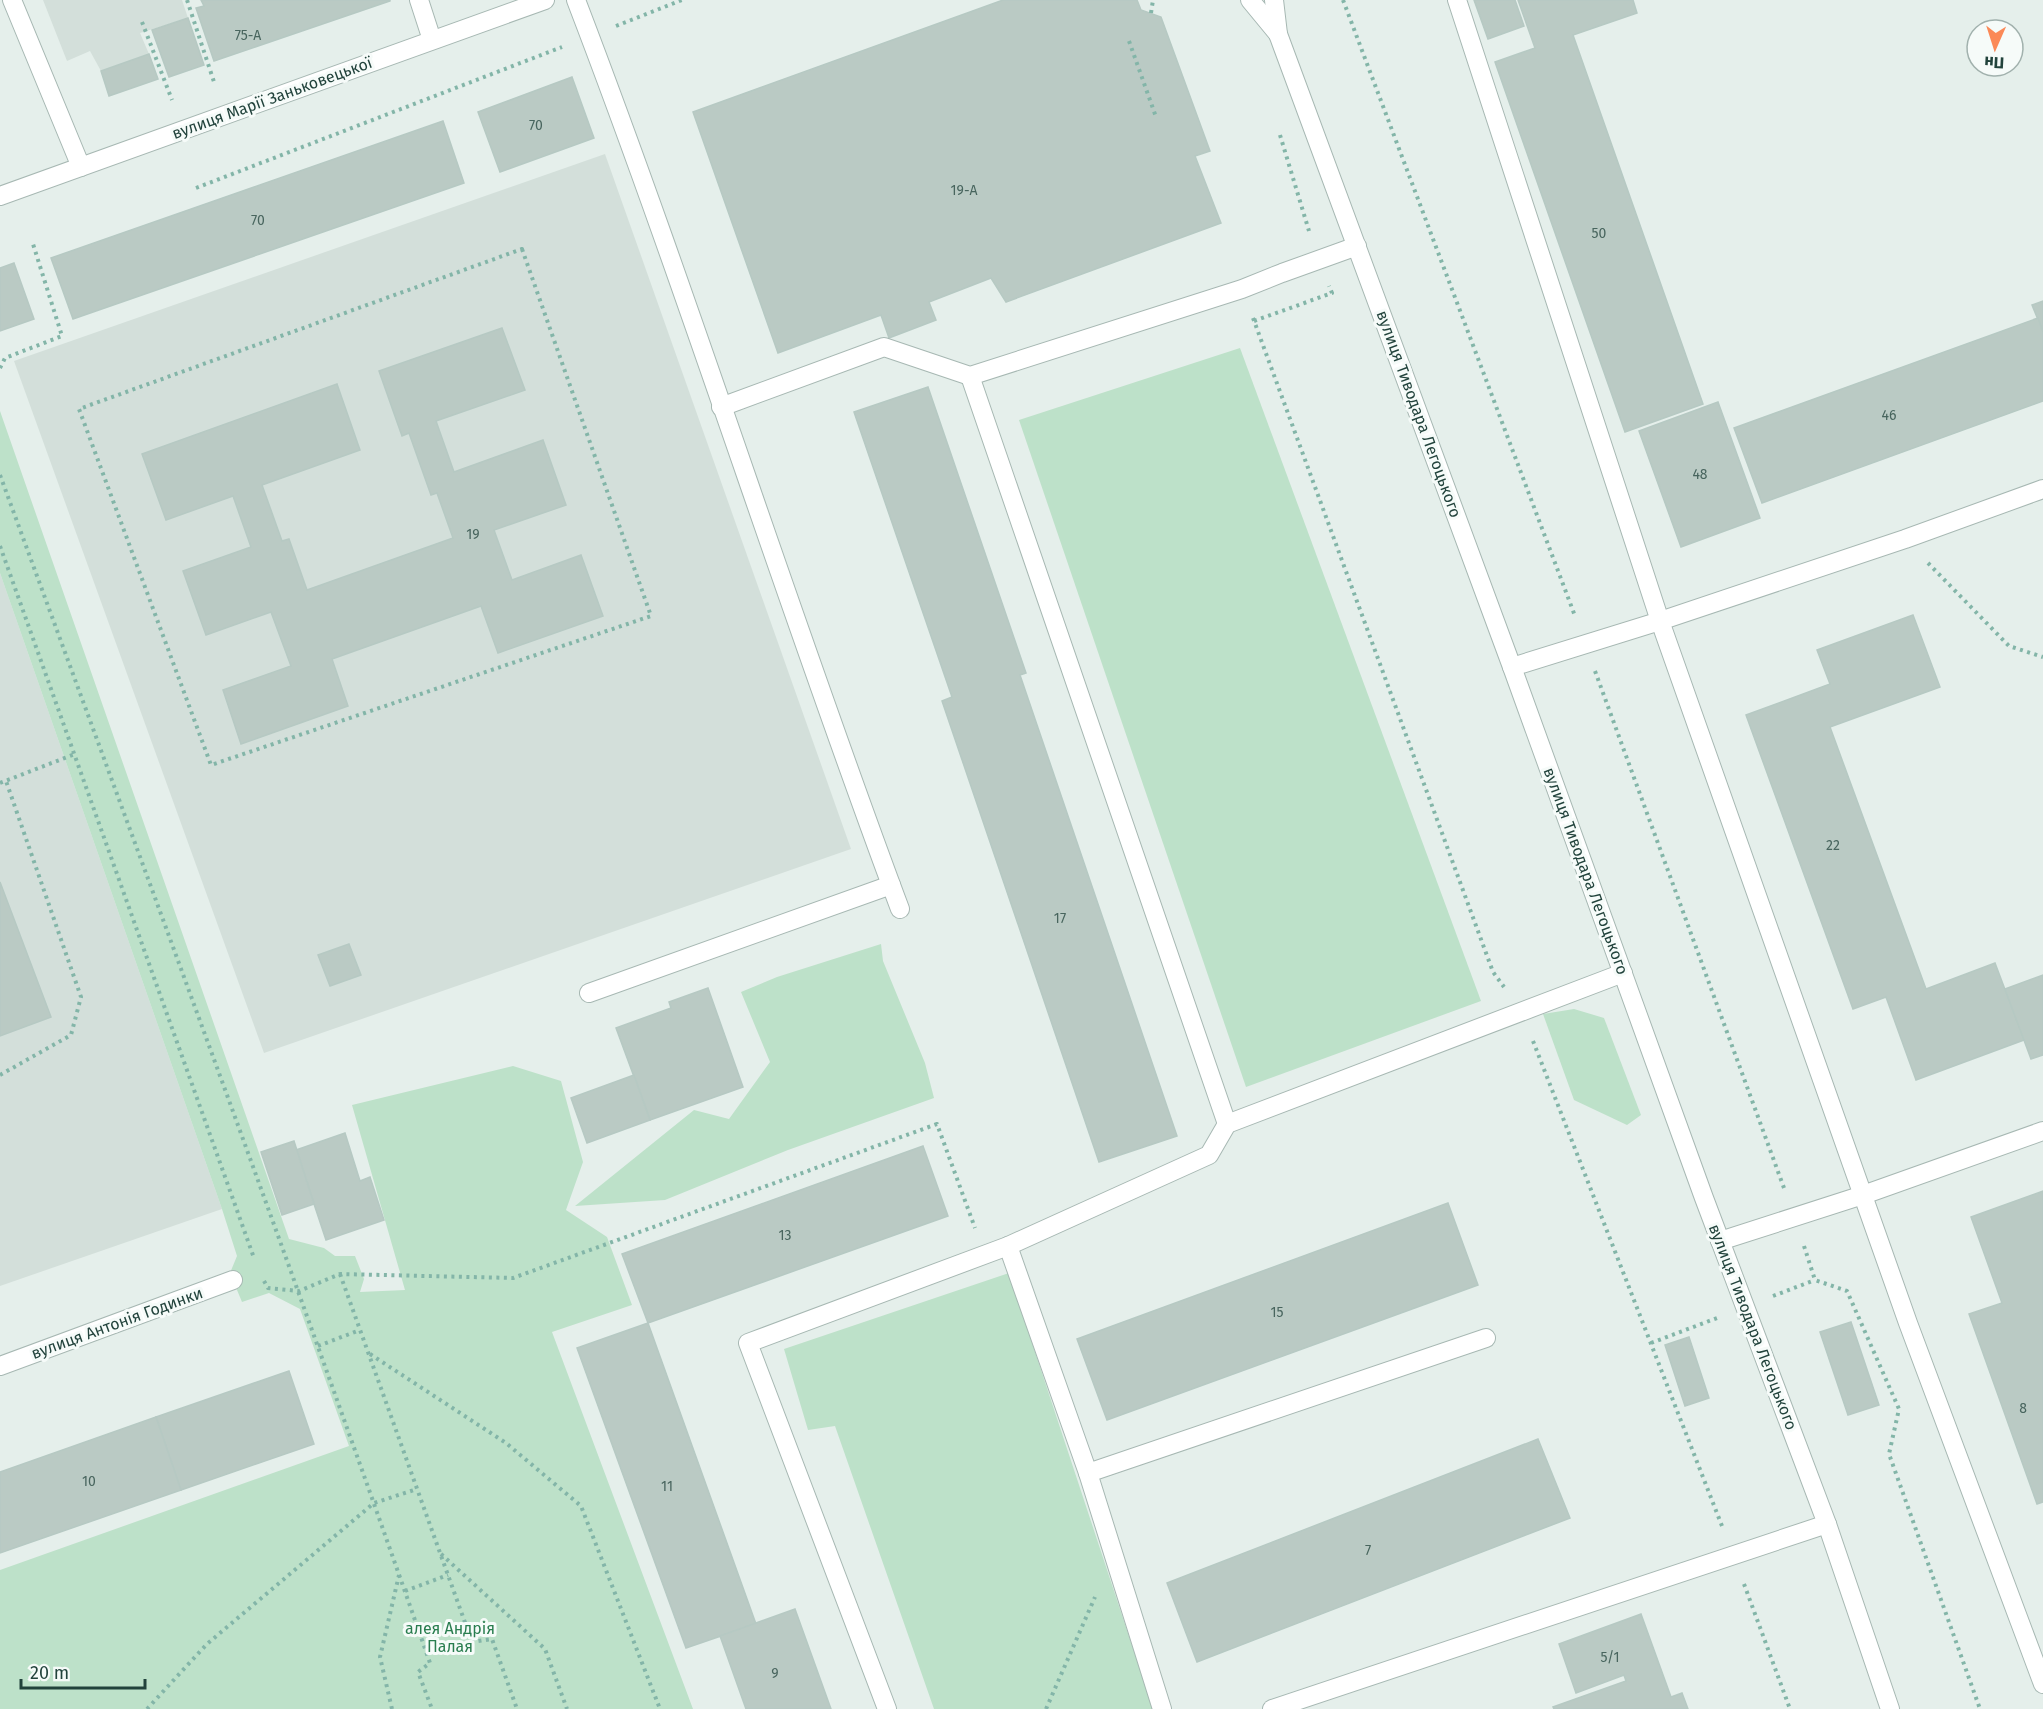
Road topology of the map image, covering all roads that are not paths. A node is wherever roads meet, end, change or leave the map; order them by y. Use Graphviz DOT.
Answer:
graph roads {
  1 [pos="12,0"];
  2 [pos="419,0"];
  3 [pos="544,0"];
  4 [pos="576,0"];
  5 [pos="1250,0"];
  6 [pos="1274,0"];
  7 [pos="1457,0"];
  8 [pos="1278,34"];
  9 [pos="432,40"];
  10 [pos="81,167"];
  11 [pos="0,196"];
  12 [pos="1357,246"];
  13 [pos="970,376"];
  14 [pos="721,407"];
  15 [pos="2043,489"];
  16 [pos="1660,621"];
  17 [pos="1512,667"];
  18 [pos="891,885"];
  19 [pos="900,909"];
  20 [pos="1623,973"];
  21 [pos="589,993"];
  22 [pos="1227,1124"];
  23 [pos="2043,1131"];
  24 [pos="1863,1195"];
  25 [pos="1720,1241"];
  26 [pos="1008,1246"];
  27 [pos="234,1280"];
  28 [pos="1486,1338"];
  29 [pos="0,1366"];
  30 [pos="1088,1473"];
  31 [pos="1827,1524"];
  32 [pos="2043,1684"];
  33 [pos="887,1709"];
  34 [pos="1162,1709"];
  35 [pos="1272,1709"];
  36 [pos="1890,1709"];
  1 -- 10 [label="street"];
  2 -- 9 [label="street"];
  3 -- 9 [label="street, вулиця Марії Заньковецької"];
  4 -- 14 [label="street"];
  5 -- 8 [label="street, вулиця Тиводара Легоцького"];
  6 -- 8 [label="street, вулиця Тиводара Легоцького"];
  7 -- 16 [label="street"];
  8 -- 12 [label="street, вулиця Тиводара Легоцького"];
  9 -- 10 [label="street, вулиця Марії Заньковецької"];
  10 -- 11 [label="street, вулиця Марії Заньковецької"];
  12 -- 13 [label="street"];
  12 -- 17 [label="street, вулиця Тиводара Легоцького"];
  13 -- 14 [label="street"];
  13 -- 22 [label="street"];
  14 -- 18 [label="street"];
  15 -- 16 [label="street"];
  16 -- 17 [label="street"];
  16 -- 24 [label="street"];
  17 -- 20 [label="street, вулиця Тиводара Легоцького"];
  18 -- 19 [label="street"];
  18 -- 21 [label="street"];
  20 -- 22 [label="street"];
  20 -- 25 [label="street, вулиця Тиводара Легоцького"];
  22 -- 26 [label="street"];
  23 -- 24 [label="street"];
  24 -- 25 [label="street"];
  24 -- 32 [label="street"];
  25 -- 31 [label="street, вулиця Тиводара Легоцького"];
  26 -- 30 [label="street"];
  26 -- 33 [label="street"];
  27 -- 29 [label="street, вулиця Антонія Годинки"];
  28 -- 30 [label="street"];
  30 -- 34 [label="street"];
  31 -- 35 [label="street"];
  31 -- 36 [label="street, вулиця Тиводара Легоцького"];
}
